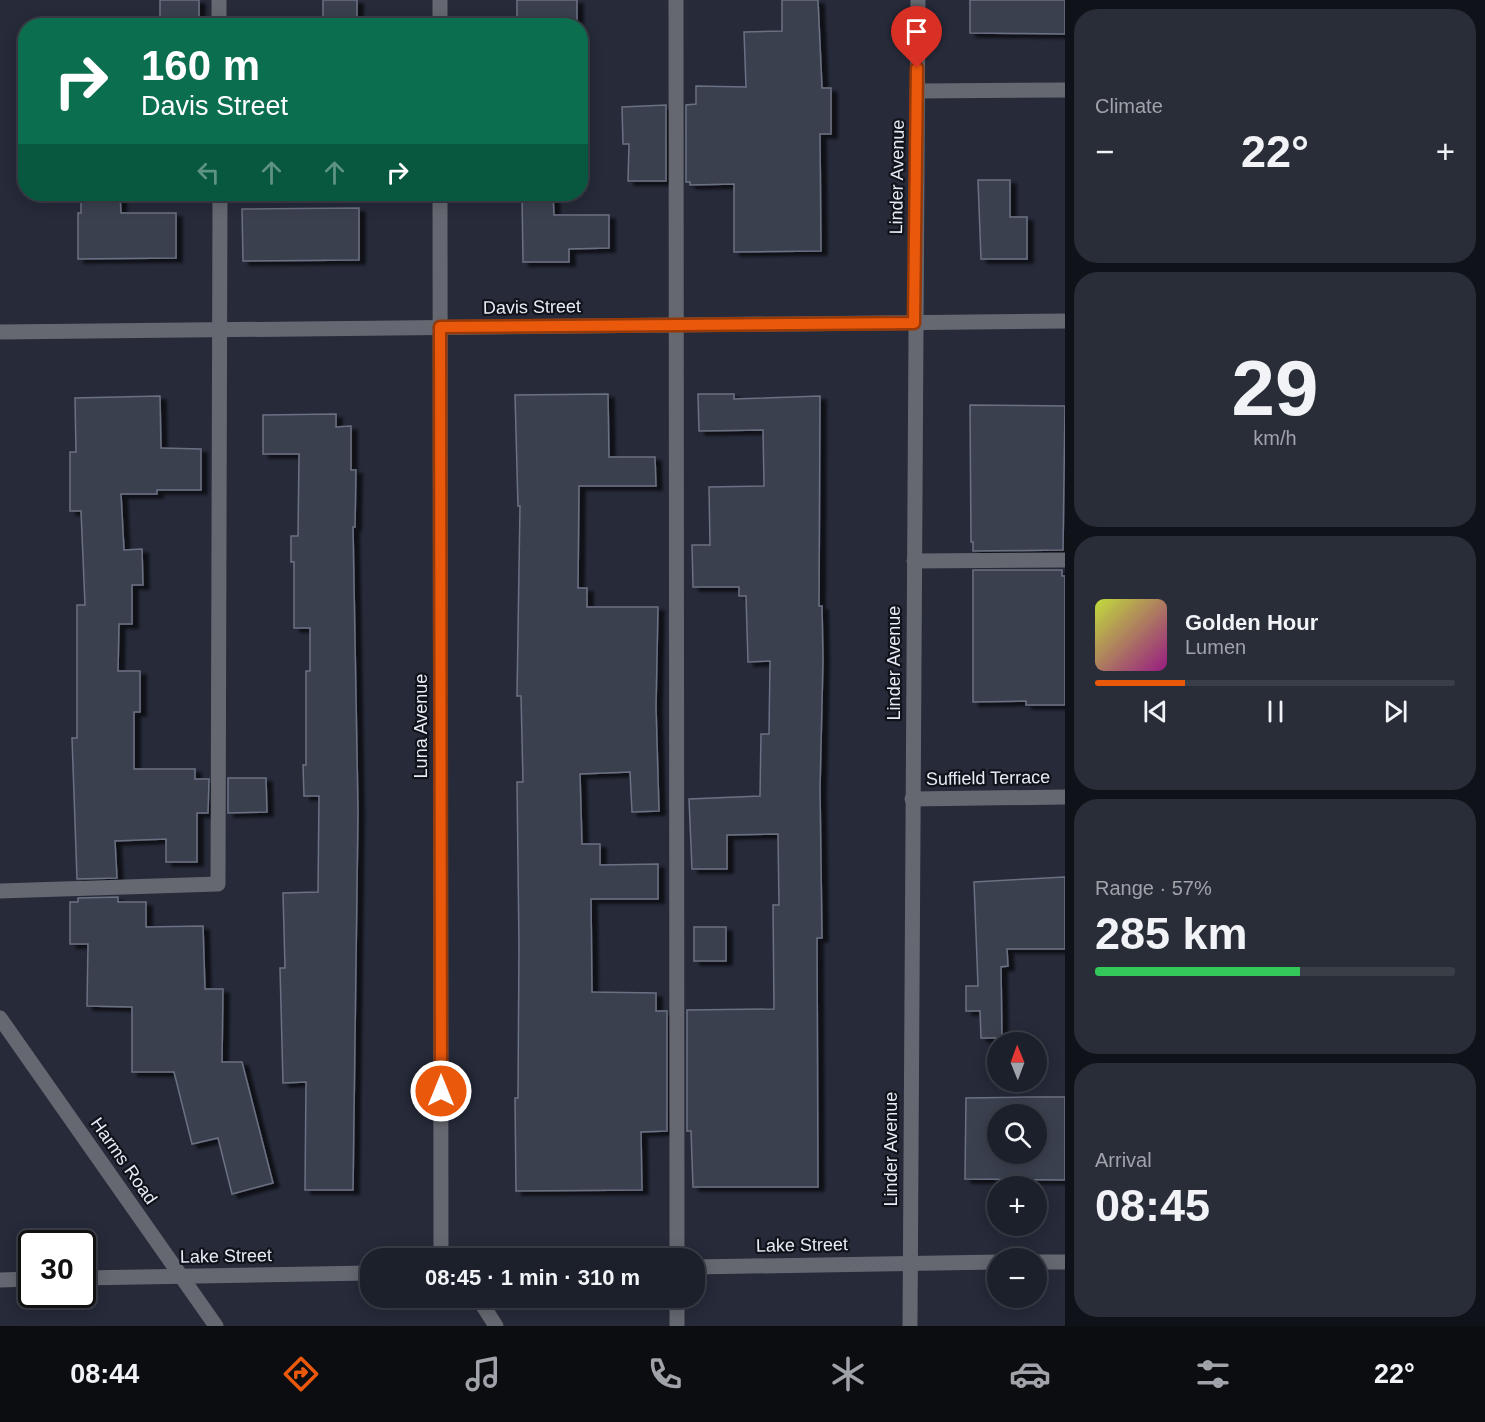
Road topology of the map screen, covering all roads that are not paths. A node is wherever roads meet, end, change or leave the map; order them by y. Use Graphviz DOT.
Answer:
graph roads {
  1 [pos="219,0"];
  2 [pos="440,0"];
  3 [pos="676,0"];
  4 [pos="918,0"];
  5 [pos="219,18"];
  6 [pos="440,18"];
  7 [pos="1065,90"];
  8 [pos="917,91"];
  9 [pos="220,201"];
  10 [pos="440,201"];
  11 [pos="1065,321"];
  12 [pos="914,323"];
  13 [pos="678,325"];
  14 [pos="440,327"];
  15 [pos="220,330"];
  16 [pos="0,332"];
  17 [pos="1065,560"];
  18 [pos="914,561"];
  19 [pos="1065,797"];
  20 [pos="912,799"];
  21 [pos="0,891"];
  22 [pos="0,1018"];
  23 [pos="441,1248"];
  24 [pos="676,1248"];
  25 [pos="987,1262"];
  26 [pos="1047,1262"];
  27 [pos="1065,1262"];
  28 [pos="910,1263"];
  29 [pos="705,1267"];
  30 [pos="360,1273"];
  31 [pos="182,1277"];
  32 [pos="96,1278"];
  33 [pos="18,1279"];
  34 [pos="0,1280"];
  35 [pos="484,1308"];
  36 [pos="677,1308"];
  37 [pos="216,1326"];
  38 [pos="496,1326"];
  39 [pos="677,1326"];
  40 [pos="910,1326"];
  1 -- 5 [label="street"];
  2 -- 6 [label="street"];
  3 -- 13 [label="street"];
  4 -- 8 [label="street, Linder Avenue"];
  7 -- 8 [label="street"];
  8 -- 12 [label="street, Linder Avenue"];
  9 -- 15 [label="street"];
  10 -- 14 [label="street, Luna Avenue"];
  11 -- 12 [label="street, Davis Street"];
  12 -- 13 [label="street, Davis Street"];
  12 -- 18 [label="street, Linder Avenue"];
  13 -- 14 [label="street, Davis Street"];
  13 -- 24 [label="street"];
  14 -- 15 [label="street, Davis Street"];
  14 -- 23 [label="street, Luna Avenue"];
  15 -- 16 [label="street, Davis Street"];
  15 -- 21 [label="street"];
  17 -- 18 [label="street"];
  18 -- 20 [label="street, Linder Avenue"];
  19 -- 20 [label="street, Suffield Terrace"];
  20 -- 28 [label="street, Linder Avenue"];
  22 -- 31 [label="street, Harms Road"];
  25 -- 28 [label="street, Lake Street"];
  26 -- 27 [label="street"];
  28 -- 29 [label="street, Lake Street"];
  28 -- 40 [label="street, Linder Avenue"];
  30 -- 31 [label="street, Lake Street"];
  31 -- 32 [label="street, Lake Street"];
  31 -- 37 [label="street, Harms Road"];
  33 -- 34 [label="street"];
  35 -- 38 [label="street"];
  36 -- 39 [label="street"];
}
